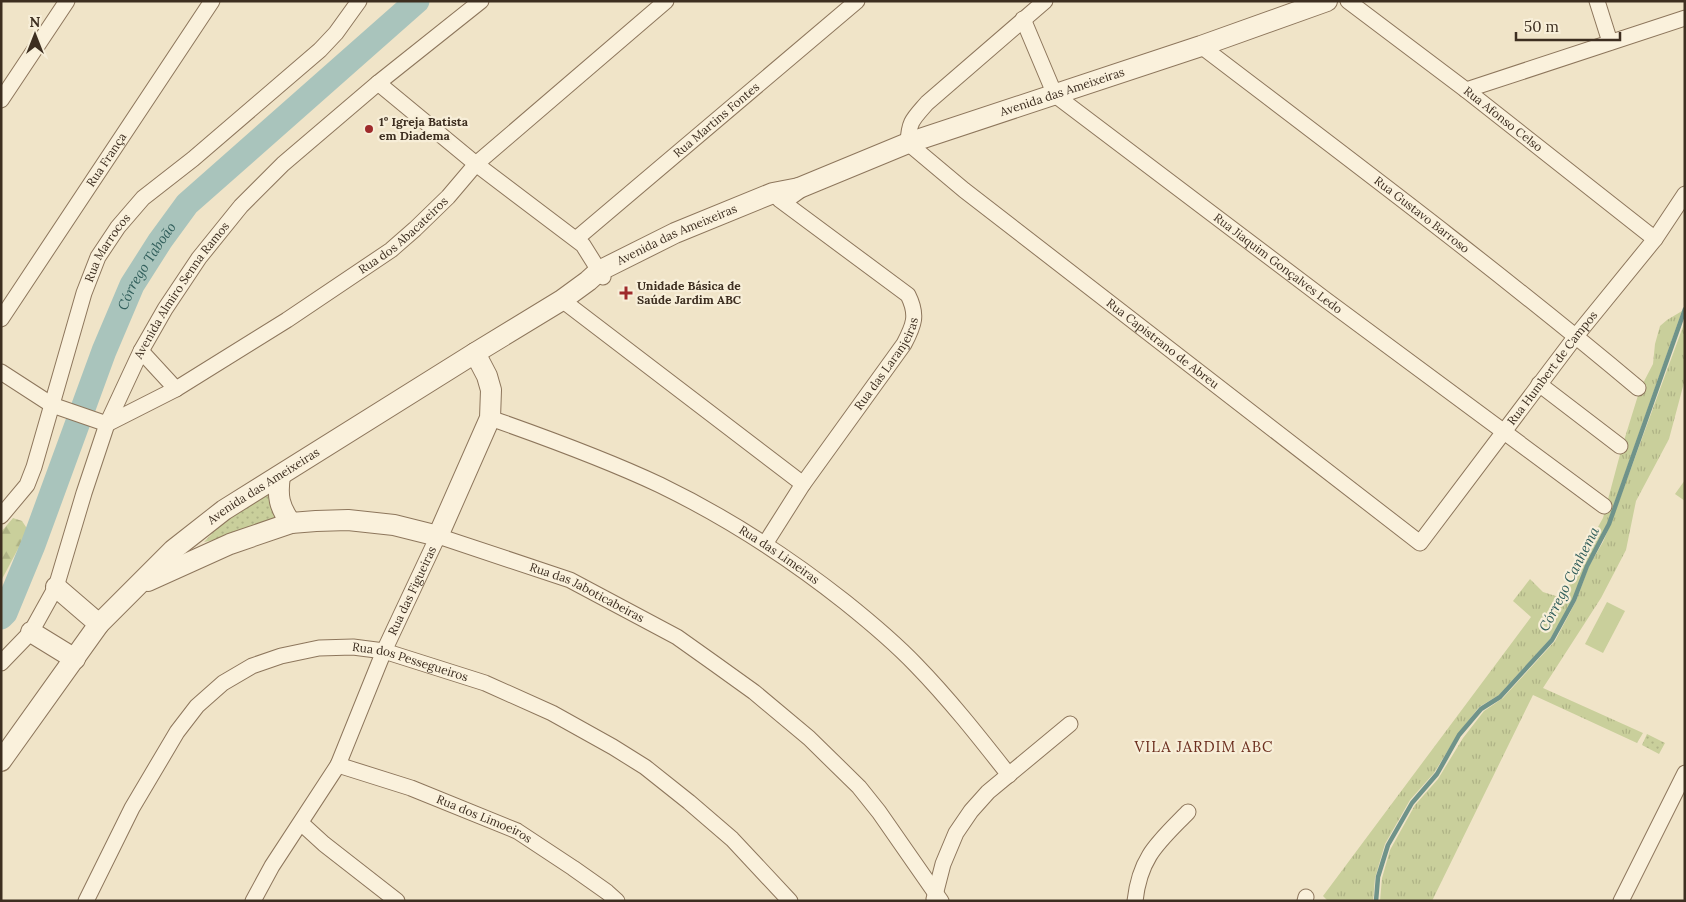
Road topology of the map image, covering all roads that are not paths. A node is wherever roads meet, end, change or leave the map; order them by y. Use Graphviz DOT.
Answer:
graph roads {
  1 [pos="67,1"];
  2 [pos="212,1"];
  3 [pos="360,1"];
  4 [pos="481,1"];
  5 [pos="666,1"];
  6 [pos="857,1"];
  7 [pos="1045,1"];
  8 [pos="1327,1"];
  9 [pos="1348,1"];
  10 [pos="1597,1"];
  11 [pos="1294,8"];
  12 [pos="1685,18"];
  13 [pos="1023,20"];
  14 [pos="1610,42"];
  15 [pos="1201,46"];
  16 [pos="378,83"];
  17 [pos="1466,90"];
  18 [pos="1055,95"];
  19 [pos="2,97"];
  20 [pos="908,143"];
  21 [pos="476,164"];
  22 [pos="1685,194"];
  23 [pos="777,196"];
  24 [pos="576,239"];
  25 [pos="1655,239"];
  26 [pos="597,276"];
  27 [pos="562,300"];
  28 [pos="1,319"];
  29 [pos="1576,336"];
  30 [pos="141,351"];
  31 [pos="475,353"];
  32 [pos="1,372"];
  33 [pos="1539,384"];
  34 [pos="1638,388"];
  35 [pos="176,389"];
  36 [pos="56,407"];
  37 [pos="490,418"];
  38 [pos="104,423"];
  39 [pos="1503,432"];
  40 [pos="1620,446"];
  41 [pos="280,476"];
  42 [pos="803,484"];
  43 [pos="1604,506"];
  44 [pos="1,516"];
  45 [pos="291,523"];
  46 [pos="438,536"];
  47 [pos="1420,543"];
  48 [pos="765,544"];
  49 [pos="135,586"];
  50 [pos="56,587"];
  51 [pos="99,624"];
  52 [pos="31,632"];
  53 [pos="384,651"];
  54 [pos="75,659"];
  55 [pos="1,663"];
  56 [pos="1070,724"];
  57 [pos="1,761"];
  58 [pos="338,765"];
  59 [pos="1685,773"];
  60 [pos="1009,775"];
  61 [pos="1188,812"];
  62 [pos="301,823"];
  63 [pos="937,899"];
  64 [pos="86,901"];
  65 [pos="253,901"];
  66 [pos="397,901"];
  67 [pos="617,901"];
  68 [pos="790,901"];
  69 [pos="1135,901"];
  70 [pos="1621,901"];
  1 -- 19 [label="street"];
  2 -- 28 [label="street, Rua França"];
  3 -- 36 [label="street, Rua Marrocos"];
  4 -- 16 [label="street, Avenida Almiro Senna Ramos"];
  5 -- 21 [label="street, Rua dos Abacateiros"];
  6 -- 24 [label="street, Rua Martins Fontes"];
  7 -- 13 [label="street"];
  8 -- 11 [label="street, Avenida das Ameixeiras"];
  9 -- 17 [label="street, Rua Afonso Celso"];
  10 -- 14 [label="street"];
  11 -- 15 [label="street, Avenida das Ameixeiras"];
  12 -- 14 [label="street"];
  13 -- 18 [label="street"];
  13 -- 20 [label="street"];
  14 -- 17 [label="street"];
  15 -- 18 [label="street, Avenida das Ameixeiras"];
  15 -- 29 [label="street, Rua Gustavo Barroso"];
  16 -- 21 [label="street"];
  16 -- 30 [label="street, Avenida Almiro Senna Ramos"];
  17 -- 25 [label="street, Rua Afonso Celso"];
  18 -- 20 [label="street, Avenida das Ameixeiras"];
  18 -- 39 [label="street, Rua Jiaquim Gonçalves Ledo"];
  20 -- 23 [label="street, Avenida das Ameixeiras"];
  20 -- 47 [label="street, Rua Capistrano de Abreu"];
  21 -- 24 [label="street"];
  21 -- 35 [label="street, Rua dos Abacateiros"];
  22 -- 25 [label="street, Rua Humbert de Campos"];
  23 -- 26 [label="street, Avenida das Ameixeiras"];
  23 -- 42 [label="street, Rua das Laranjeiras"];
  24 -- 26 [label="street"];
  25 -- 29 [label="street, Rua Humbert de Campos"];
  26 -- 27 [label="street, Avenida das Ameixeiras"];
  27 -- 31 [label="street, Avenida das Ameixeiras"];
  27 -- 42 [label="street"];
  29 -- 33 [label="street, Rua Humbert de Campos"];
  29 -- 34 [label="street, Rua Gustavo Barroso"];
  30 -- 35 [label="street"];
  30 -- 38 [label="street, Avenida Almiro Senna Ramos"];
  31 -- 37 [label="street, Rua das Figueiras"];
  31 -- 41 [label="street, Avenida das Ameixeiras"];
  32 -- 36 [label="street"];
  33 -- 39 [label="street, Rua Humbert de Campos"];
  33 -- 40 [label="street"];
  35 -- 38 [label="street, Rua dos Abacateiros"];
  36 -- 38 [label="street"];
  36 -- 44 [label="street, Rua Marrocos"];
  37 -- 46 [label="street, Rua das Figueiras"];
  37 -- 48 [label="street, Rua das Limeiras"];
  38 -- 50 [label="street, Avenida Almiro Senna Ramos"];
  39 -- 43 [label="street, Rua Jiaquim Gonçalves Ledo"];
  39 -- 47 [label="street, Rua Humbert de Campos"];
  41 -- 45 [label="street"];
  41 -- 49 [label="street, Avenida das Ameixeiras"];
  42 -- 48 [label="street, Rua das Laranjeiras"];
  45 -- 46 [label="street, Rua das Jaboticabeiras"];
  45 -- 49 [label="street, Rua das Jaboticabeiras"];
  46 -- 53 [label="street, Rua das Figueiras"];
  46 -- 63 [label="street, Rua das Jaboticabeiras"];
  48 -- 60 [label="street, Rua das Limeiras"];
  49 -- 51 [label="street, Avenida das Ameixeiras"];
  50 -- 51 [label="street"];
  50 -- 52 [label="street, Avenida Almiro Senna Ramos"];
  51 -- 54 [label="street, Avenida das Ameixeiras"];
  52 -- 54 [label="street"];
  52 -- 55 [label="street, Avenida Almiro Senna Ramos"];
  53 -- 58 [label="street, Rua das Figueiras"];
  53 -- 64 [label="street, Rua dos Pessegueiros"];
  53 -- 68 [label="street, Rua dos Pessegueiros"];
  54 -- 57 [label="street, Avenida das Ameixeiras"];
  56 -- 60 [label="street"];
  58 -- 62 [label="street, Rua das Figueiras"];
  58 -- 67 [label="street, Rua dos Limoeiros"];
  59 -- 70 [label="street"];
  60 -- 63 [label="street"];
  61 -- 69 [label="street"];
  62 -- 65 [label="street, Rua das Figueiras"];
  62 -- 66 [label="street"];
}
